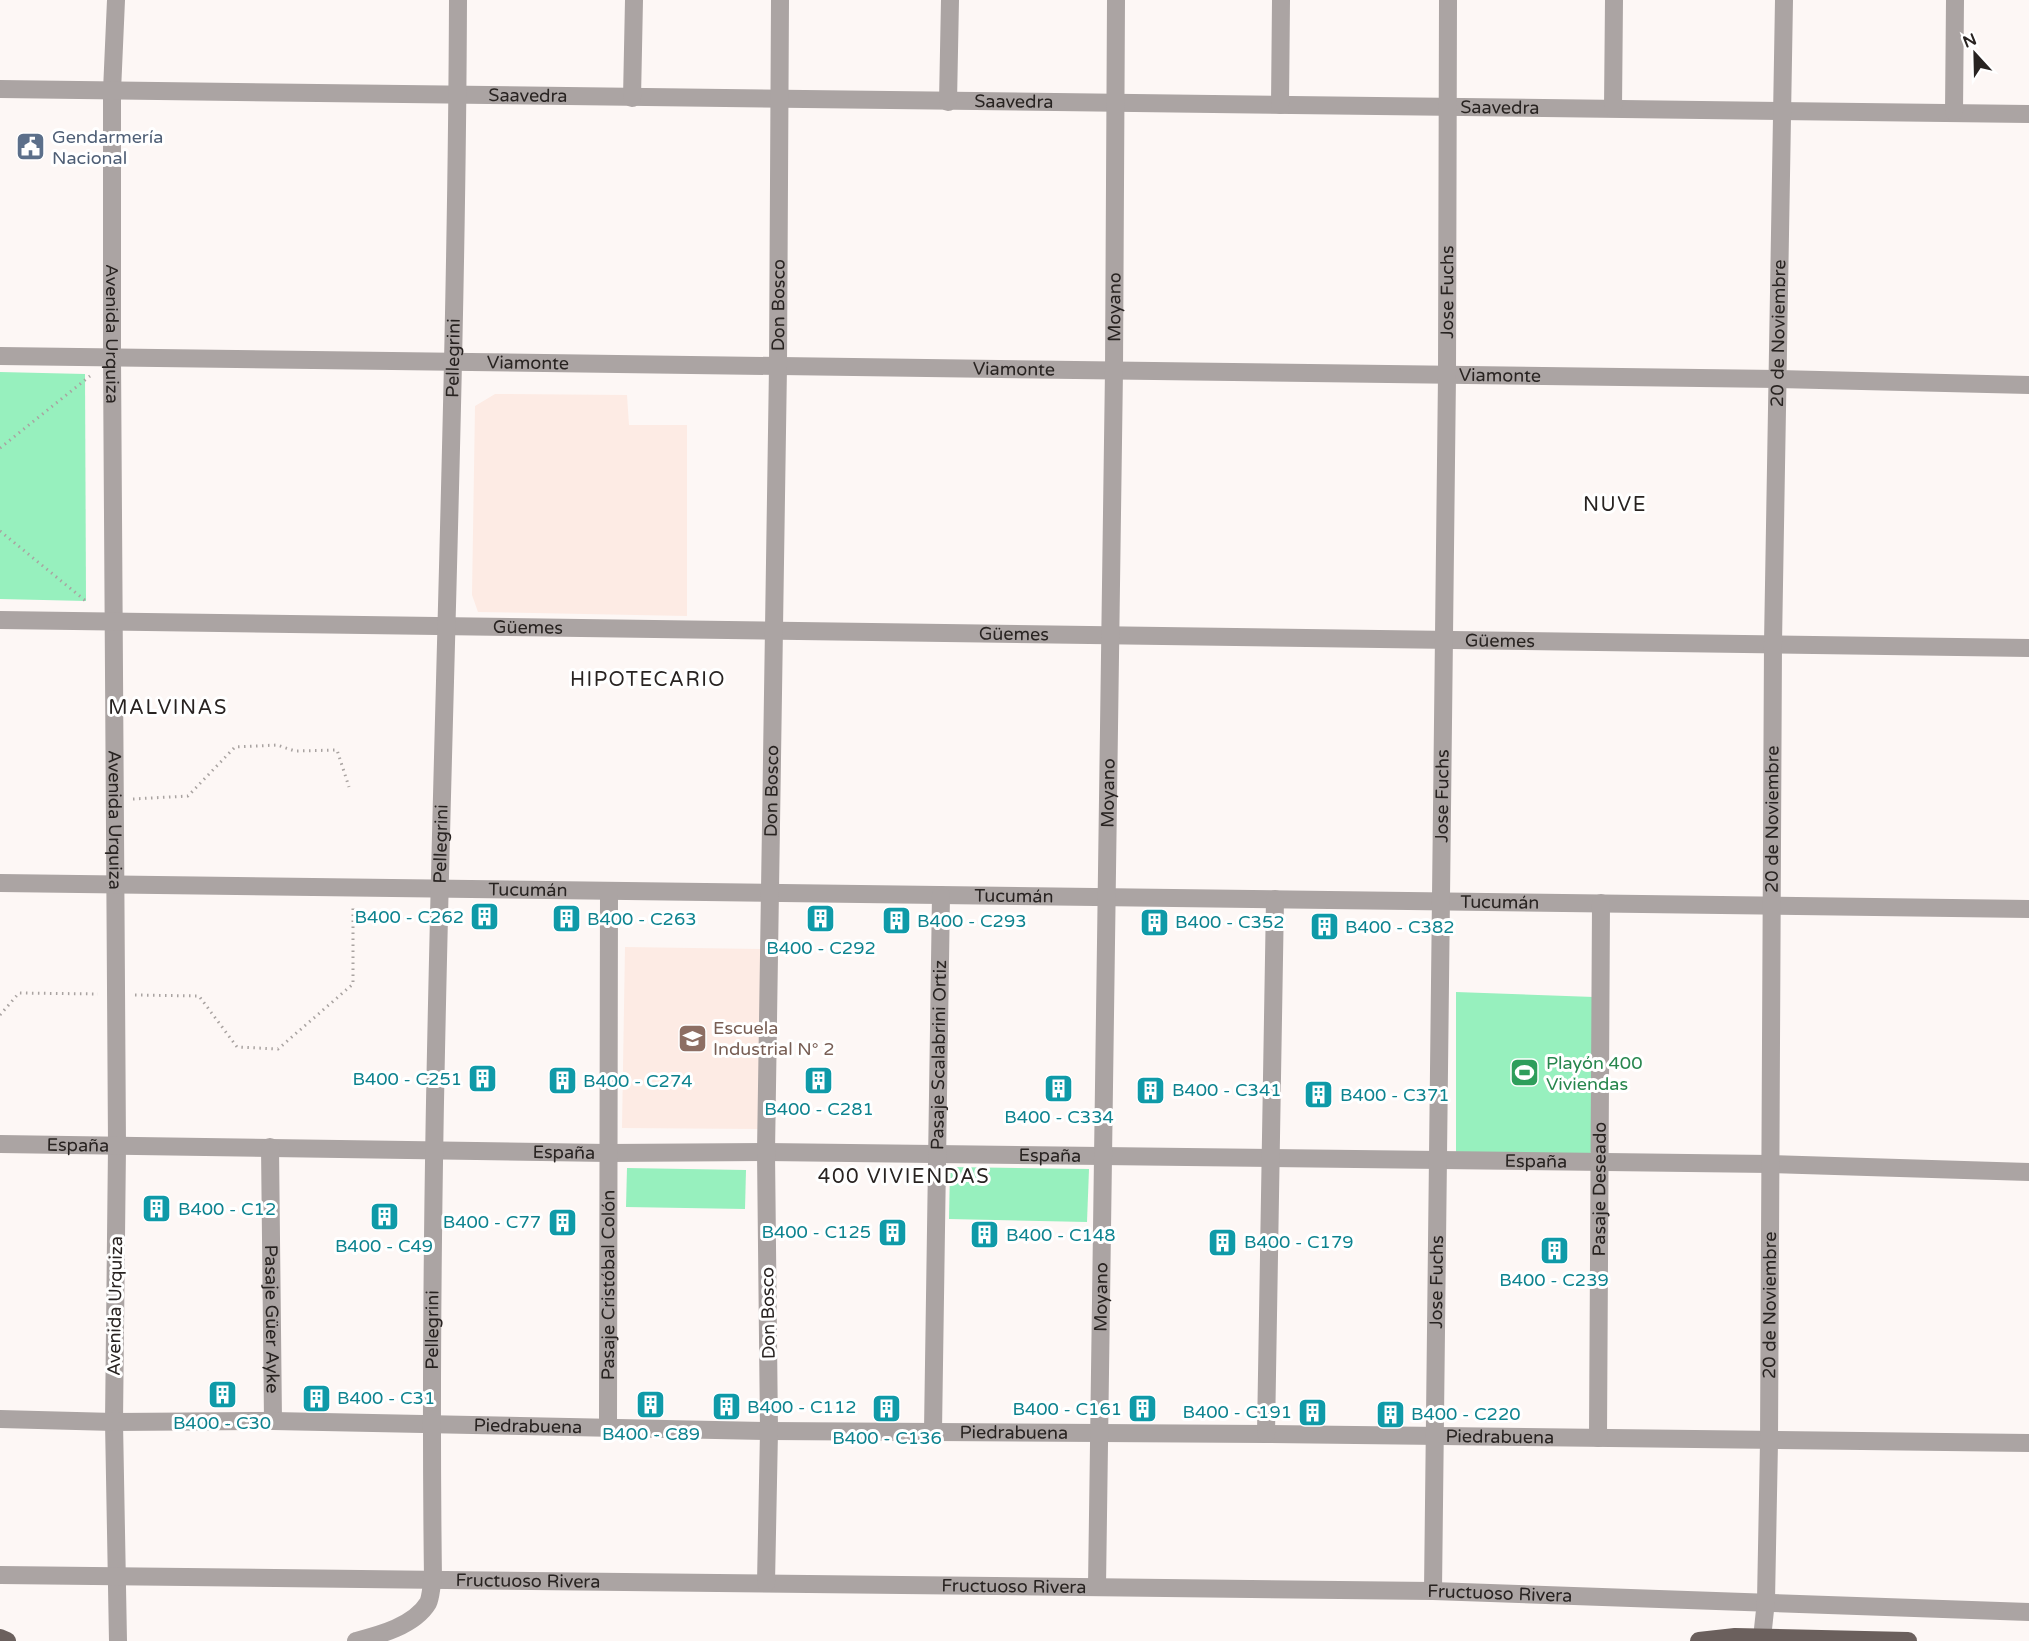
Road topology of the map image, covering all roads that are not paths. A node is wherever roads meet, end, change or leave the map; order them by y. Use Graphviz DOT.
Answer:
graph roads {
  1 [pos="116,0"];
  2 [pos="458,0"];
  3 [pos="634,0"];
  4 [pos="780,0"];
  5 [pos="950,0"];
  6 [pos="1116,0"];
  7 [pos="1281,0"];
  8 [pos="1448,0"];
  9 [pos="1614,0"];
  10 [pos="1784,0"];
  11 [pos="1954,0"];
  12 [pos="0,89"];
  13 [pos="112,92"];
  14 [pos="457,95"];
  15 [pos="633,98"];
  16 [pos="779,100"];
  17 [pos="948,102"];
  18 [pos="1114,103"];
  19 [pos="1280,105"];
  20 [pos="1446,106"];
  21 [pos="1613,108"];
  22 [pos="1782,111"];
  23 [pos="1954,112"];
  24 [pos="2029,114"];
  25 [pos="0,356"];
  26 [pos="112,358"];
  27 [pos="454,362"];
  28 [pos="778,366"];
  29 [pos="1114,370"];
  30 [pos="1447,375"];
  31 [pos="1778,379"];
  32 [pos="2029,385"];
  33 [pos="0,620"];
  34 [pos="112,623"];
  35 [pos="447,626"];
  36 [pos="774,630"];
  37 [pos="1110,634"];
  38 [pos="1443,639"];
  39 [pos="1773,643"];
  40 [pos="2029,648"];
  41 [pos="0,883"];
  42 [pos="113,885"];
  43 [pos="439,889"];
  44 [pos="609,891"];
  45 [pos="771,893"];
  46 [pos="941,895"];
  47 [pos="1107,897"];
  48 [pos="1275,899"];
  49 [pos="1441,901"];
  50 [pos="1602,903"];
  51 [pos="1771,905"];
  52 [pos="2029,909"];
  53 [pos="0,1144"];
  54 [pos="117,1146"];
  55 [pos="270,1147"];
  56 [pos="434,1149"];
  57 [pos="766,1152"];
  58 [pos="608,1153"];
  59 [pos="939,1155"];
  60 [pos="1102,1156"];
  61 [pos="1270,1158"];
  62 [pos="1437,1161"];
  63 [pos="1599,1162"];
  64 [pos="1770,1164"];
  65 [pos="2029,1172"];
  66 [pos="0,1419"];
  67 [pos="273,1421"];
  68 [pos="114,1422"];
  69 [pos="431,1425"];
  70 [pos="608,1427"];
  71 [pos="769,1431"];
  72 [pos="933,1431"];
  73 [pos="1099,1432"];
  74 [pos="1266,1434"];
  75 [pos="1435,1437"];
  76 [pos="1598,1438"];
  77 [pos="1769,1442"];
  78 [pos="2029,1443"];
  79 [pos="0,1575"];
  80 [pos="116,1577"];
  81 [pos="433,1579"];
  82 [pos="766,1583"];
  83 [pos="1098,1587"];
  84 [pos="1433,1591"];
  85 [pos="1766,1601"];
  86 [pos="2029,1612"];
  87 [pos="0,1638"];
  88 [pos="1762,1638"];
  89 [pos="6,1641"];
  90 [pos="118,1641"];
  91 [pos="356,1641"];
  92 [pos="1700,1641"];
  93 [pos="1908,1641"];
  1 -- 13 [label="street, Avenida Urquiza"];
  2 -- 14 [label="street, Pellegrini"];
  3 -- 15 [label="street"];
  4 -- 16 [label="street, Don Bosco"];
  5 -- 17 [label="street"];
  6 -- 18 [label="street, Moyano"];
  7 -- 19 [label="street"];
  8 -- 20 [label="street, Jose Fuchs"];
  9 -- 21 [label="street"];
  10 -- 22 [label="street, 20 de Noviembre"];
  11 -- 23 [label="street"];
  12 -- 13 [label="street, Saavedra"];
  13 -- 14 [label="street, Saavedra"];
  13 -- 26 [label="street, Avenida Urquiza"];
  14 -- 15 [label="street, Saavedra"];
  14 -- 27 [label="street, Pellegrini"];
  15 -- 16 [label="street, Saavedra"];
  16 -- 17 [label="street, Saavedra"];
  16 -- 28 [label="street, Don Bosco"];
  17 -- 18 [label="street, Saavedra"];
  18 -- 19 [label="street, Saavedra"];
  18 -- 29 [label="street, Moyano"];
  19 -- 20 [label="street, Saavedra"];
  20 -- 21 [label="street, Saavedra"];
  20 -- 30 [label="street, Jose Fuchs"];
  21 -- 22 [label="street, Saavedra"];
  22 -- 23 [label="street, Saavedra"];
  22 -- 31 [label="street, 20 de Noviembre"];
  23 -- 24 [label="street, Saavedra"];
  25 -- 26 [label="street, Viamonte"];
  26 -- 27 [label="street, Viamonte"];
  26 -- 34 [label="street, Avenida Urquiza"];
  27 -- 28 [label="street, Viamonte"];
  27 -- 35 [label="street, Pellegrini"];
  28 -- 29 [label="street, Viamonte"];
  28 -- 36 [label="street, Don Bosco"];
  29 -- 30 [label="street, Viamonte"];
  29 -- 37 [label="street, Moyano"];
  30 -- 31 [label="street, Viamonte"];
  30 -- 38 [label="street, Jose Fuchs"];
  31 -- 32 [label="street, Viamonte"];
  31 -- 39 [label="street, 20 de Noviembre"];
  33 -- 34 [label="street, Güemes"];
  34 -- 35 [label="street, Güemes"];
  34 -- 42 [label="street, Avenida Urquiza"];
  35 -- 36 [label="street, Güemes"];
  35 -- 43 [label="street, Pellegrini"];
  36 -- 37 [label="street, Güemes"];
  36 -- 45 [label="street, Don Bosco"];
  37 -- 38 [label="street, Güemes"];
  37 -- 47 [label="street, Moyano"];
  38 -- 39 [label="street, Güemes"];
  38 -- 49 [label="street, Jose Fuchs"];
  39 -- 40 [label="street, Güemes"];
  39 -- 51 [label="street, 20 de Noviembre"];
  41 -- 42 [label="street, Tucumán"];
  42 -- 43 [label="street, Tucumán"];
  42 -- 54 [label="street, Avenida Urquiza"];
  43 -- 44 [label="street, Tucumán"];
  43 -- 56 [label="street, Pellegrini"];
  44 -- 45 [label="street, Tucumán"];
  44 -- 58 [label="street, Pasaje Cristóbal Colón"];
  45 -- 46 [label="street, Tucumán"];
  45 -- 57 [label="street, Don Bosco"];
  46 -- 47 [label="street, Tucumán"];
  46 -- 59 [label="street, Pasaje Scalabrini Ortiz"];
  47 -- 48 [label="street, Tucumán"];
  47 -- 60 [label="street, Moyano"];
  48 -- 49 [label="street, Tucumán"];
  48 -- 61 [label="street"];
  49 -- 50 [label="street, Tucumán"];
  49 -- 62 [label="street, Jose Fuchs"];
  50 -- 51 [label="street, Tucumán"];
  50 -- 63 [label="street, Pasaje Deseado"];
  51 -- 52 [label="street, Tucumán"];
  51 -- 64 [label="street, 20 de Noviembre"];
  53 -- 54 [label="street, España"];
  54 -- 55 [label="street, España"];
  54 -- 68 [label="street, Avenida Urquiza"];
  55 -- 56 [label="street, España"];
  55 -- 67 [label="street, Pasaje Güer Ayke"];
  56 -- 58 [label="street, España"];
  56 -- 69 [label="street, Pellegrini"];
  57 -- 58 [label="street, España"];
  57 -- 59 [label="street, España"];
  57 -- 71 [label="street, Don Bosco"];
  58 -- 70 [label="street, Pasaje Cristóbal Colón"];
  59 -- 60 [label="street, España"];
  59 -- 72 [label="street, Pasaje Scalabrini Ortiz"];
  60 -- 61 [label="street, España"];
  60 -- 73 [label="street, Moyano"];
  61 -- 62 [label="street, España"];
  61 -- 74 [label="street"];
  62 -- 63 [label="street, España"];
  62 -- 75 [label="street, Jose Fuchs"];
  63 -- 64 [label="street, España"];
  63 -- 76 [label="street, Pasaje Deseado"];
  64 -- 65 [label="street, España"];
  64 -- 77 [label="street, 20 de Noviembre"];
  66 -- 68 [label="street, Piedrabuena"];
  67 -- 68 [label="street, Piedrabuena"];
  67 -- 69 [label="street, Piedrabuena"];
  68 -- 80 [label="street, Avenida Urquiza"];
  69 -- 70 [label="street, Piedrabuena"];
  69 -- 81 [label="street, Pellegrini"];
  70 -- 71 [label="street, Piedrabuena"];
  71 -- 72 [label="street, Piedrabuena"];
  71 -- 82 [label="street, Don Bosco"];
  72 -- 73 [label="street, Piedrabuena"];
  73 -- 74 [label="street, Piedrabuena"];
  73 -- 83 [label="street, Moyano"];
  74 -- 75 [label="street, Piedrabuena"];
  75 -- 76 [label="street, Piedrabuena"];
  75 -- 84 [label="street, Jose Fuchs"];
  76 -- 77 [label="street, Piedrabuena"];
  77 -- 78 [label="street, Piedrabuena"];
  77 -- 85 [label="street, 20 de Noviembre"];
  79 -- 80 [label="street, Fructuoso Rivera"];
  80 -- 81 [label="street, Fructuoso Rivera"];
  80 -- 90 [label="street, Avenida Urquiza"];
  81 -- 82 [label="street, Fructuoso Rivera"];
  81 -- 91 [label="street, Pellegrini"];
  82 -- 83 [label="street, Fructuoso Rivera"];
  83 -- 84 [label="street, Fructuoso Rivera"];
  84 -- 85 [label="street, Fructuoso Rivera"];
  85 -- 86 [label="street, Fructuoso Rivera"];
  85 -- 88 [label="street, 20 de Noviembre"];
  87 -- 89 [label="main road"];
  88 -- 92 [label="main road"];
  88 -- 93 [label="main road"];
}
